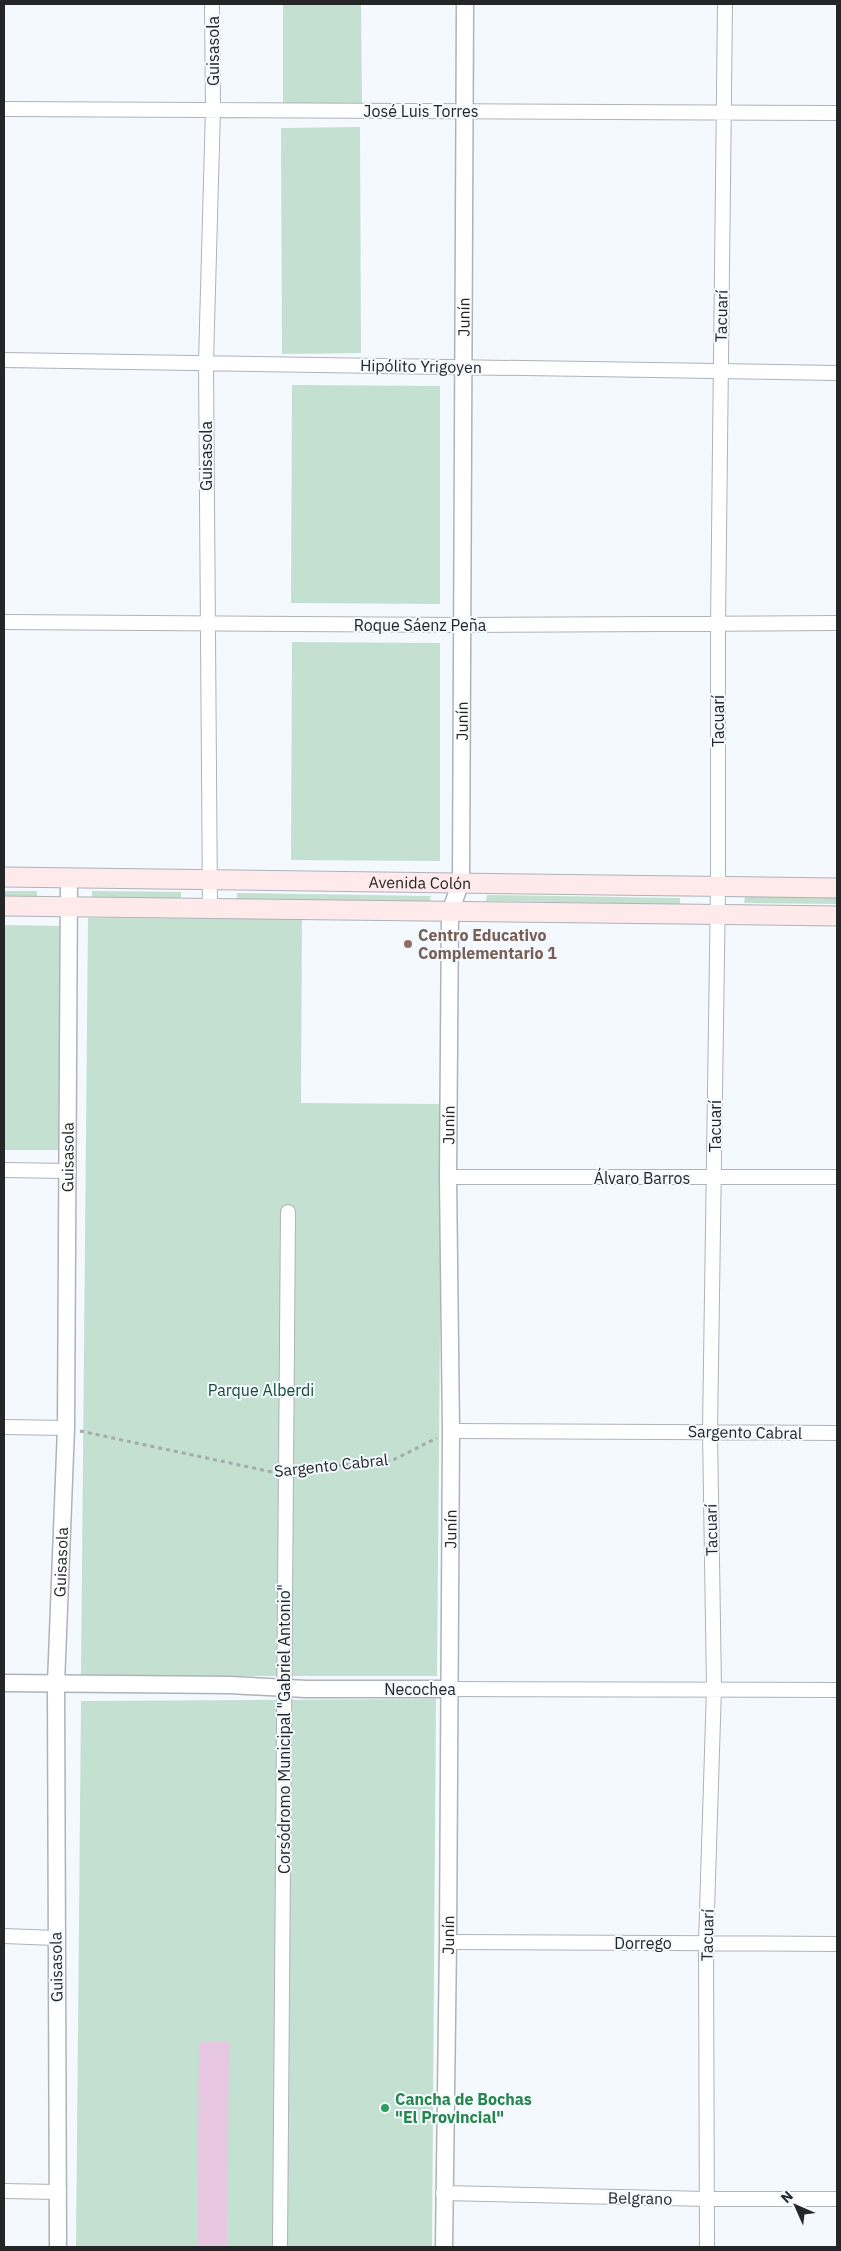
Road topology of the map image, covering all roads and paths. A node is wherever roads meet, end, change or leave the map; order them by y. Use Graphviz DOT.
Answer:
graph roads {
  1 [pos="212,4"];
  2 [pos="466,4"];
  3 [pos="725,4"];
  4 [pos="4,109"];
  5 [pos="213,109"];
  6 [pos="464,112"];
  7 [pos="724,112"];
  8 [pos="837,114"];
  9 [pos="4,360"];
  10 [pos="206,362"];
  11 [pos="464,366"];
  12 [pos="720,371"];
  13 [pos="837,373"];
  14 [pos="4,622"];
  15 [pos="837,623"];
  16 [pos="208,624"];
  17 [pos="464,625"];
  18 [pos="718,625"];
  19 [pos="4,877"];
  20 [pos="69,878"];
  21 [pos="209,880"];
  22 [pos="462,882"];
  23 [pos="718,887"];
  24 [pos="837,888"];
  25 [pos="4,906"];
  26 [pos="70,906"];
  27 [pos="210,908"];
  28 [pos="450,912"];
  29 [pos="717,916"];
  30 [pos="837,916"];
  31 [pos="4,1170"];
  32 [pos="69,1171"];
  33 [pos="448,1177"];
  34 [pos="837,1177"];
  35 [pos="715,1178"];
  36 [pos="288,1212"];
  37 [pos="4,1427"];
  38 [pos="66,1428"];
  39 [pos="450,1431"];
  40 [pos="710,1431"];
  41 [pos="837,1433"];
  42 [pos="286,1470"];
  43 [pos="4,1682"];
  44 [pos="56,1684"];
  45 [pos="284,1688"];
  46 [pos="714,1688"];
  47 [pos="448,1689"];
  48 [pos="837,1690"];
  49 [pos="4,1936"];
  50 [pos="56,1938"];
  51 [pos="448,1942"];
  52 [pos="706,1944"];
  53 [pos="837,1944"];
  54 [pos="4,2192"];
  55 [pos="59,2192"];
  56 [pos="443,2193"];
  57 [pos="707,2199"];
  58 [pos="837,2199"];
  59 [pos="58,2247"];
  60 [pos="280,2247"];
  61 [pos="444,2247"];
  62 [pos="707,2247"];
  1 -- 5 [label="street, Guisasola"];
  2 -- 6 [label="street, Junín"];
  3 -- 7 [label="street, Tacuarí"];
  4 -- 5 [label="street, José Luis Torres"];
  5 -- 6 [label="street, José Luis Torres"];
  5 -- 10 [label="street, Guisasola"];
  6 -- 7 [label="street, José Luis Torres"];
  6 -- 11 [label="street, Junín"];
  7 -- 8 [label="street, José Luis Torres"];
  7 -- 12 [label="street, Tacuarí"];
  9 -- 10 [label="street, Hipólito Yrigoyen"];
  10 -- 11 [label="street, Hipólito Yrigoyen"];
  10 -- 16 [label="street, Guisasola"];
  11 -- 12 [label="street, Hipólito Yrigoyen"];
  11 -- 17 [label="street, Junín"];
  12 -- 13 [label="street, Hipólito Yrigoyen"];
  12 -- 18 [label="street, Tacuarí"];
  14 -- 16 [label="street, Roque Sáenz Peña"];
  15 -- 18 [label="street, Roque Sáenz Peña"];
  16 -- 17 [label="street, Roque Sáenz Peña"];
  16 -- 21 [label="street, Guisasola"];
  17 -- 18 [label="street, Roque Sáenz Peña"];
  17 -- 22 [label="street, Junín"];
  18 -- 23 [label="street, Tacuarí"];
  19 -- 20 [label="main road, Avenida Colón"];
  20 -- 21 [label="main road, Avenida Colón"];
  20 -- 26 [label="street, Guisasola"];
  21 -- 22 [label="main road, Avenida Colón"];
  21 -- 27 [label="street, Guisasola"];
  22 -- 23 [label="main road, Avenida Colón"];
  22 -- 28 [label="street, Junín"];
  23 -- 24 [label="main road, Avenida Colón"];
  23 -- 29 [label="street, Tacuarí"];
  25 -- 26 [label="main road, Avenida Colón"];
  26 -- 27 [label="main road, Avenida Colón"];
  26 -- 32 [label="street, Guisasola"];
  27 -- 28 [label="main road, Avenida Colón"];
  28 -- 29 [label="main road, Avenida Colón"];
  28 -- 33 [label="street, Junín"];
  29 -- 30 [label="main road, Avenida Colón"];
  29 -- 35 [label="street, Tacuarí"];
  31 -- 32 [label="street"];
  32 -- 38 [label="street, Guisasola"];
  33 -- 35 [label="street, Álvaro Barros"];
  33 -- 39 [label="street, Junín"];
  34 -- 35 [label="street, Álvaro Barros"];
  35 -- 40 [label="street, Tacuarí"];
  36 -- 42 [label="street, Corsódromo Municipal \"Gabriel Antonio\""];
  37 -- 38 [label="street"];
  38 -- 42 [label="path, Sargento Cabral"];
  38 -- 44 [label="street, Guisasola"];
  39 -- 40 [label="street, Sargento Cabral"];
  39 -- 42 [label="path, Sargento Cabral"];
  39 -- 47 [label="street, Junín"];
  40 -- 41 [label="street, Sargento Cabral"];
  40 -- 46 [label="street, Tacuarí"];
  42 -- 45 [label="street, Corsódromo Municipal \"Gabriel Antonio\""];
  43 -- 44 [label="street, Necochea"];
  44 -- 45 [label="street, Necochea"];
  44 -- 50 [label="street, Guisasola"];
  45 -- 47 [label="street, Necochea"];
  45 -- 60 [label="street, Corsódromo Municipal \"Gabriel Antonio\""];
  46 -- 47 [label="street, Necochea"];
  46 -- 48 [label="street, Necochea"];
  46 -- 52 [label="street, Tacuarí"];
  47 -- 51 [label="street, Junín"];
  49 -- 50 [label="street"];
  50 -- 55 [label="street, Guisasola"];
  51 -- 52 [label="street, Dorrego"];
  51 -- 56 [label="street, Junín"];
  52 -- 53 [label="street, Dorrego"];
  52 -- 57 [label="street, Tacuarí"];
  54 -- 55 [label="street"];
  55 -- 59 [label="street, Guisasola"];
  56 -- 57 [label="street, Belgrano"];
  56 -- 61 [label="street, Junín"];
  57 -- 58 [label="street, Belgrano"];
  57 -- 62 [label="street, Tacuarí"];
}
